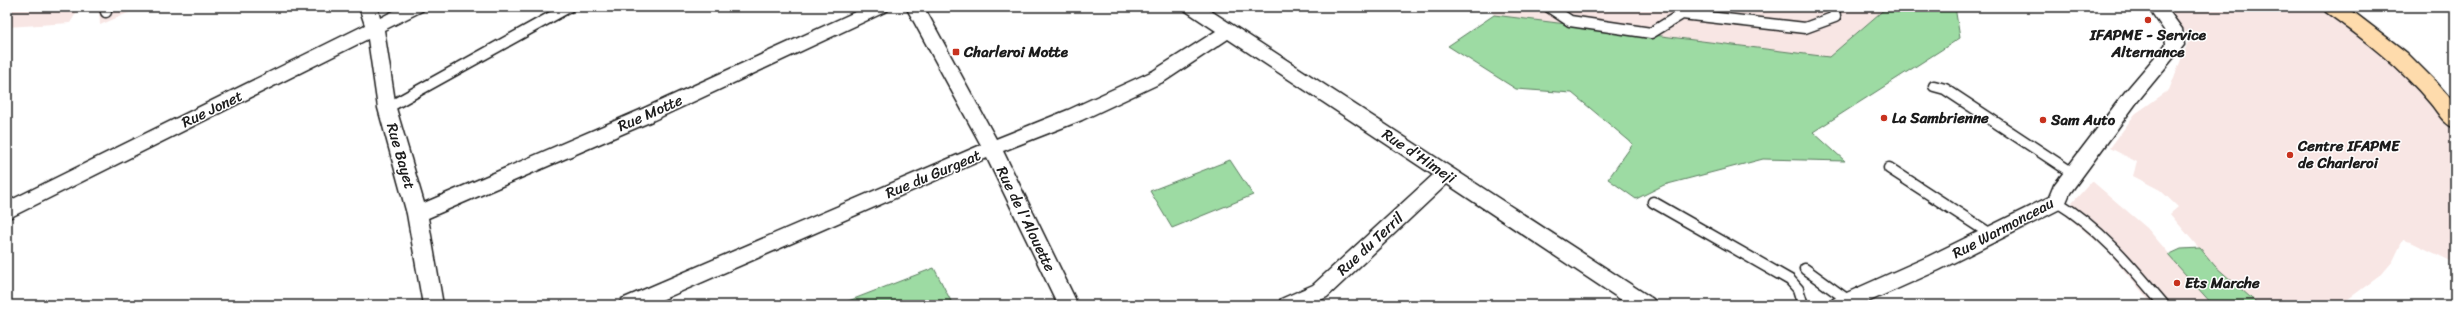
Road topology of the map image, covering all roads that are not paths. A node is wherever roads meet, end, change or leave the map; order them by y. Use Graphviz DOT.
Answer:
graph roads {
  1 [pos="368,7"];
  2 [pos="416,7"];
  3 [pos="569,7"];
  4 [pos="881,7"];
  5 [pos="915,7"];
  6 [pos="1192,7"];
  7 [pos="1549,7"];
  8 [pos="1834,7"];
  9 [pos="2157,7"];
  10 [pos="2333,7"];
  11 [pos="2355,7"];
  12 [pos="375,30"];
  13 [pos="1230,30"];
  14 [pos="1934,86"];
  15 [pos="2447,95"];
  16 [pos="388,108"];
  17 [pos="2454,116"];
  18 [pos="992,148"];
  19 [pos="1889,168"];
  20 [pos="1446,174"];
  21 [pos="2074,174"];
  22 [pos="1653,202"];
  23 [pos="2057,202"];
  24 [pos="7,211"];
  25 [pos="417,214"];
  26 [pos="1992,235"];
  27 [pos="1805,269"];
  28 [pos="1845,303"];
  29 [pos="433,305"];
  30 [pos="629,305"];
  31 [pos="1068,305"];
  32 [pos="1288,305"];
  33 [pos="1646,305"];
  34 [pos="1804,305"];
  35 [pos="2164,305"];
  1 -- 12 [label="street, Rue Bayet"];
  2 -- 12 [label="street, Rue Jonet"];
  3 -- 16 [label="lane"];
  4 -- 25 [label="street, Rue Motte"];
  5 -- 18 [label="street, Rue de l'Alouette"];
  6 -- 13 [label="street, Rue d'Himeji"];
  7 -- 8 [label="lane"];
  9 -- 21 [label="street, Rue Warmonceau"];
  10 -- 15 [label="main road"];
  11 -- 15 [label="main road"];
  12 -- 16 [label="street, Rue Bayet"];
  12 -- 24 [label="street, Rue Jonet"];
  13 -- 18 [label="street, Rue du Gurgeat"];
  13 -- 20 [label="street, Rue d'Himeji"];
  14 -- 21 [label="lane"];
  15 -- 17 [label="main road"];
  16 -- 25 [label="street, Rue Bayet"];
  18 -- 30 [label="street, Rue du Gurgeat"];
  18 -- 31 [label="street, Rue de l'Alouette"];
  19 -- 26 [label="lane"];
  20 -- 32 [label="street, Rue du Terril"];
  20 -- 33 [label="street, Rue d'Himeji"];
  21 -- 23 [label="street, Rue Warmonceau"];
  22 -- 34 [label="lane"];
  23 -- 26 [label="street, Rue Warmonceau"];
  23 -- 35 [label="lane"];
  25 -- 29 [label="street, Rue Bayet"];
  26 -- 28 [label="street, Rue Warmonceau"];
  27 -- 28 [label="lane"];
}
